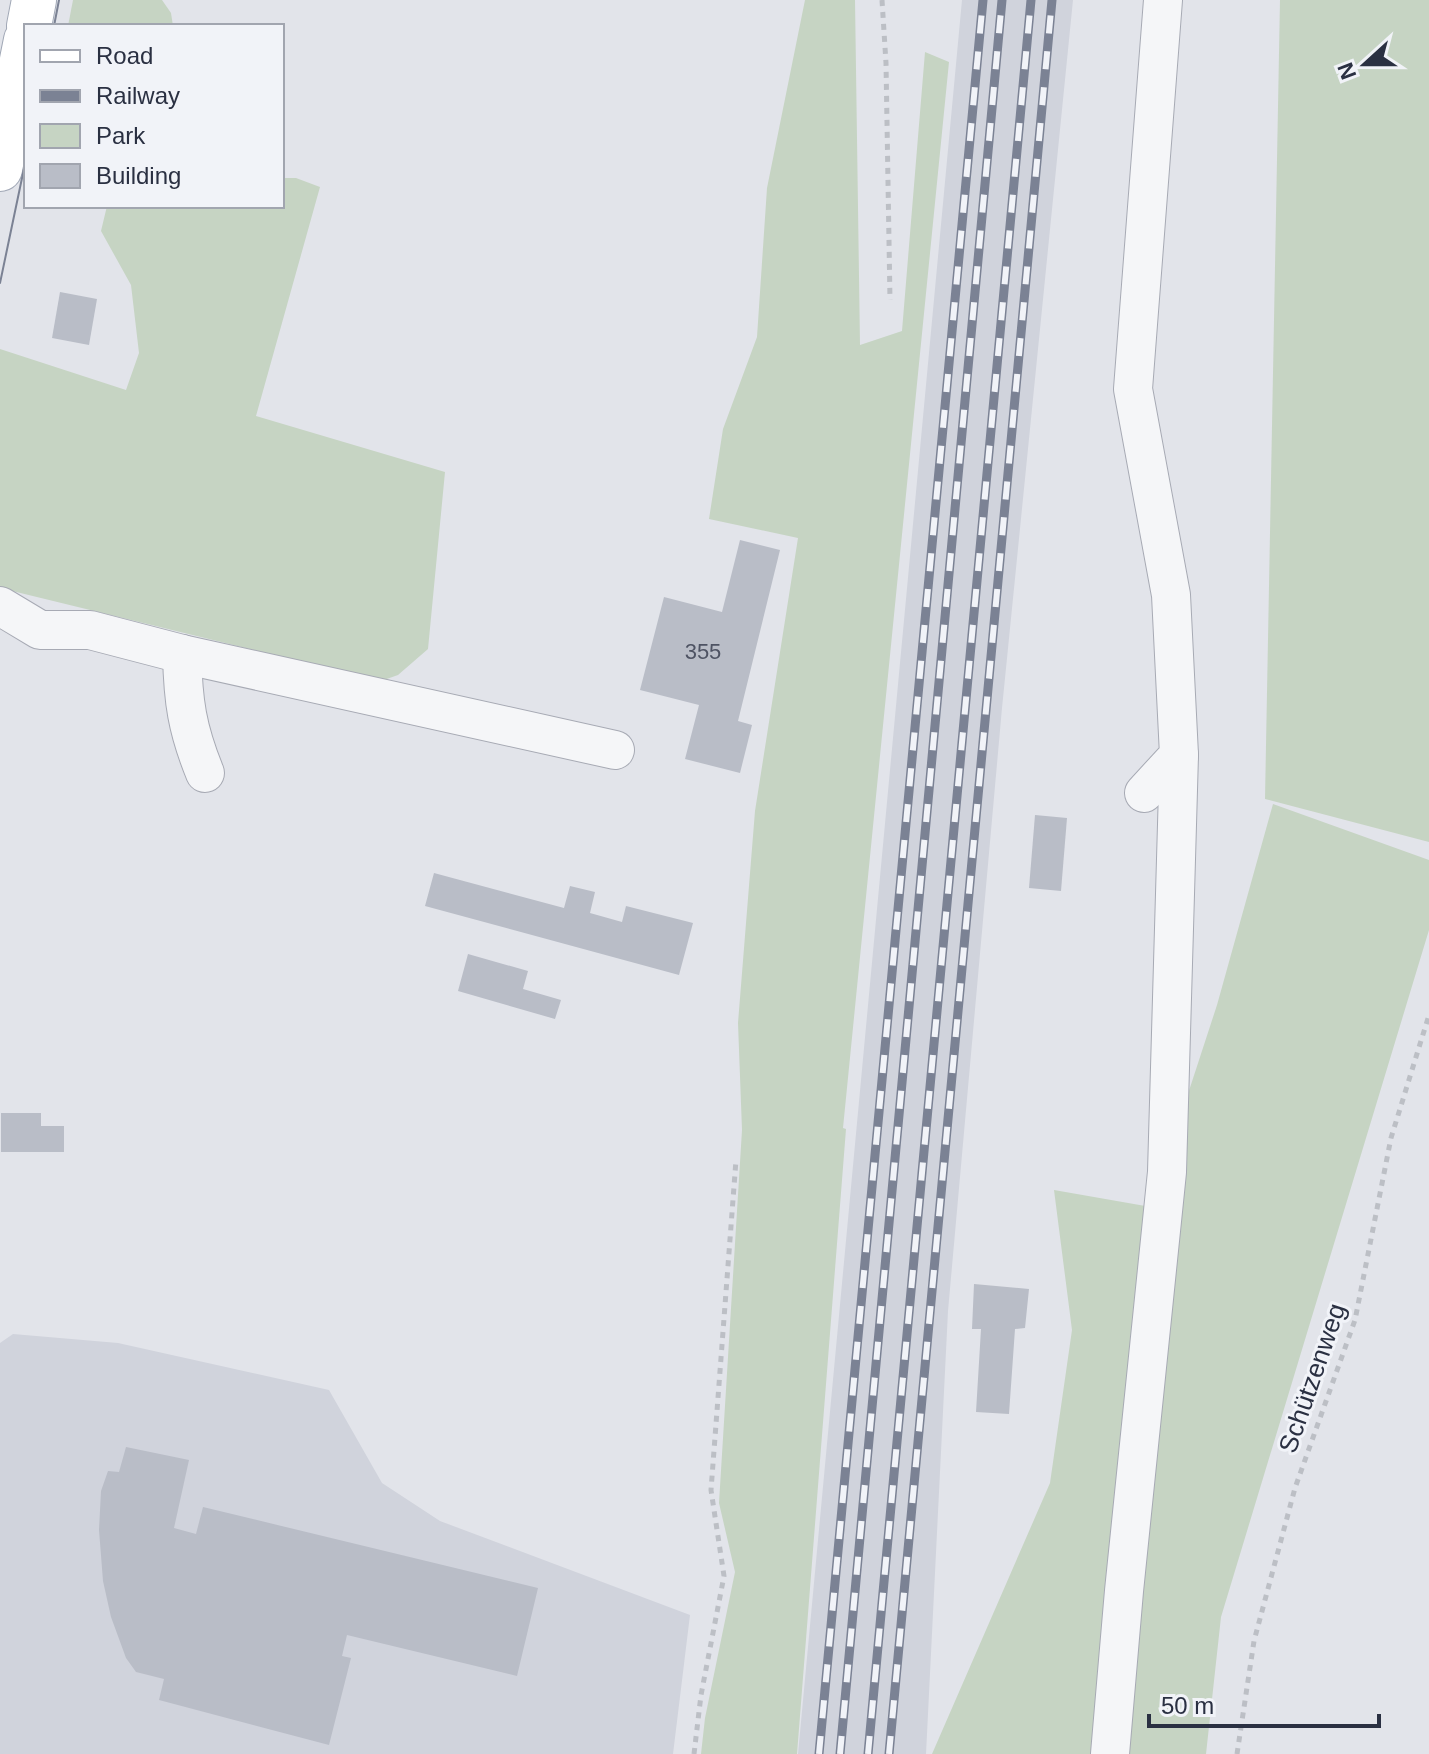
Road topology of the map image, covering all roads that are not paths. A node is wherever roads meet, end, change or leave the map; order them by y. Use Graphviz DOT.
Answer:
graph roads {
  1 [pos="34,0"];
  2 [pos="1163,0"];
  3 [pos="29,24"];
  4 [pos="24,50"];
  5 [pos="0,169"];
  6 [pos="0,606"];
  7 [pos="182,654"];
  8 [pos="615,750"];
  9 [pos="1179,755"];
  10 [pos="205,773"];
  11 [pos="1144,793"];
  12 [pos="1110,1754"];
  1 -- 3 [label="main road"];
  2 -- 9 [label="lane"];
  4 -- 5 [label="main road"];
  6 -- 7 [label="lane"];
  7 -- 8 [label="lane"];
  7 -- 10 [label="lane"];
  9 -- 11 [label="lane"];
  9 -- 12 [label="lane"];
}
